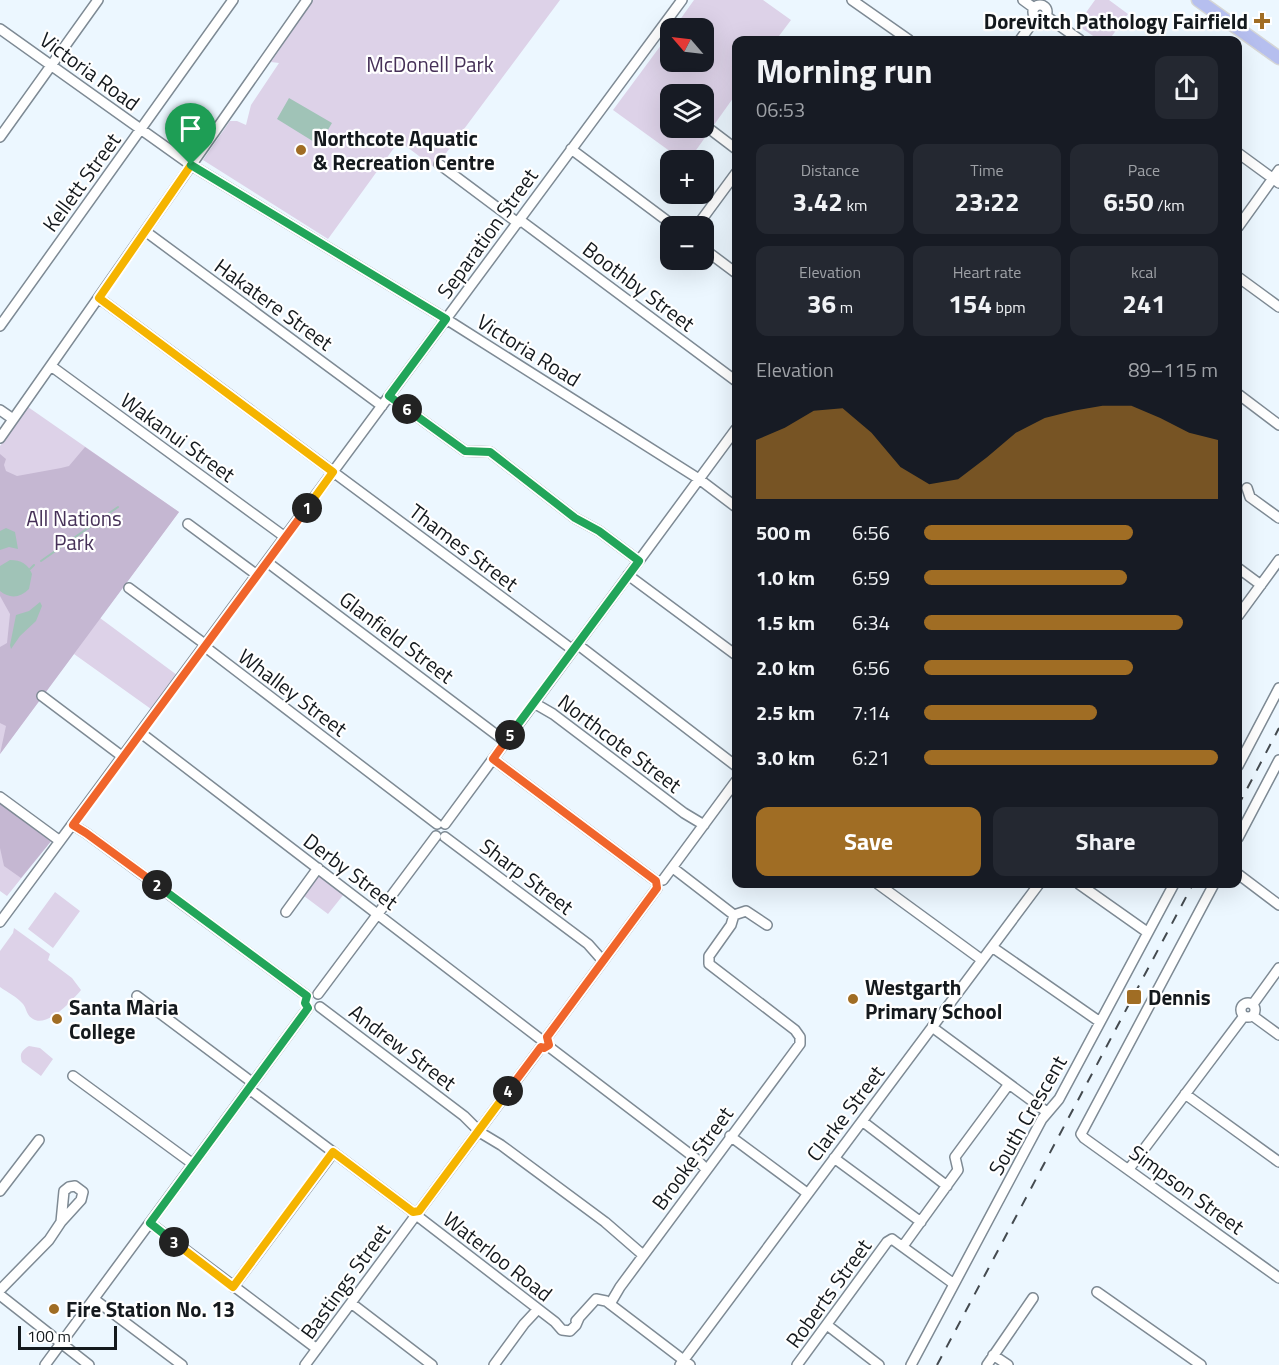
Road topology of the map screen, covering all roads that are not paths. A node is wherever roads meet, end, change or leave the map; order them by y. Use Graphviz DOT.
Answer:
graph roads {
  1 [pos="98,0"];
  2 [pos="233,0"];
  3 [pos="307,0"];
  4 [pos="682,0"];
  5 [pos="852,0"];
  6 [pos="1023,0"];
  7 [pos="1198,0"];
  8 [pos="1042,10"];
  9 [pos="0,29"];
  10 [pos="903,36"];
  11 [pos="1023,36"];
  12 [pos="1075,36"];
  13 [pos="1279,58"];
  14 [pos="51,65"];
  15 [pos="141,129"];
  16 [pos="714,132"];
  17 [pos="0,137"];
  18 [pos="732,146"];
  19 [pos="571,149"];
  20 [pos="1242,156"];
  21 [pos="439,164"];
  22 [pos="191,165"];
  23 [pos="1279,170"];
  24 [pos="732,178"];
  25 [pos="1276,181"];
  26 [pos="661,216"];
  27 [pos="704,216"];
  28 [pos="519,221"];
  29 [pos="1242,222"];
  30 [pos="145,231"];
  31 [pos="714,256"];
  32 [pos="732,270"];
  33 [pos="1242,280"];
  34 [pos="99,298"];
  35 [pos="1279,307"];
  36 [pos="446,319"];
  37 [pos="0,326"];
  38 [pos="51,366"];
  39 [pos="732,378"];
  40 [pos="389,396"];
  41 [pos="1242,397"];
  42 [pos="382,406"];
  43 [pos="0,410"];
  44 [pos="13,419"];
  45 [pos="1279,425"];
  46 [pos="732,434"];
  47 [pos="0,438"];
  48 [pos="333,472"];
  49 [pos="699,479"];
  50 [pos="1247,488"];
  51 [pos="732,504"];
  52 [pos="1279,518"];
  53 [pos="188,524"];
  54 [pos="285,537"];
  55 [pos="1279,560"];
  56 [pos="639,561"];
  57 [pos="267,562"];
  58 [pos="1242,571"];
  59 [pos="257,575"];
  60 [pos="628,575"];
  61 [pos="1261,585"];
  62 [pos="129,588"];
  63 [pos="1242,611"];
  64 [pos="204,646"];
  65 [pos="575,647"];
  66 [pos="732,652"];
  67 [pos="1279,688"];
  68 [pos="42,696"];
  69 [pos="534,703"];
  70 [pos="141,733"];
  71 [pos="506,742"];
  72 [pos="1242,746"];
  73 [pos="1247,749"];
  74 [pos="123,757"];
  75 [pos="1242,758"];
  76 [pos="493,759"];
  77 [pos="1279,760"];
  78 [pos="732,763"];
  79 [pos="1269,777"];
  80 [pos="1279,784"];
  81 [pos="732,787"];
  82 [pos="0,797"];
  83 [pos="441,824"];
  84 [pos="73,825"];
  85 [pos="702,828"];
  86 [pos="1242,830"];
  87 [pos="441,836"];
  88 [pos="60,841"];
  89 [pos="318,868"];
  90 [pos="673,868"];
  91 [pos="1242,877"];
  92 [pos="659,883"];
  93 [pos="883,888"];
  94 [pos="1036,888"];
  95 [pos="1084,888"];
  96 [pos="1172,888"];
  97 [pos="1212,888"];
  98 [pos="1279,904"];
  99 [pos="4,908"];
  100 [pos="286,912"];
  101 [pos="378,914"];
  102 [pos="735,915"];
  103 [pos="0,922"];
  104 [pos="767,925"];
  105 [pos="1147,932"];
  106 [pos="992,946"];
  107 [pos="606,957"];
  108 [pos="982,960"];
  109 [pos="1279,968"];
  110 [pos="318,994"];
  111 [pos="137,996"];
  112 [pos="307,996"];
  113 [pos="320,1007"];
  114 [pos="308,1008"];
  115 [pos="1251,1012"];
  116 [pos="1100,1022"];
  117 [pos="933,1027"];
  118 [pos="1279,1028"];
  119 [pos="1279,1035"];
  120 [pos="544,1042"];
  121 [pos="73,1076"];
  122 [pos="1009,1084"];
  123 [pos="251,1086"];
  124 [pos="1185,1094"];
  125 [pos="1047,1112"];
  126 [pos="861,1121"];
  127 [pos="480,1128"];
  128 [pos="730,1136"];
  129 [pos="39,1140"];
  130 [pos="333,1152"];
  131 [pos="834,1158"];
  132 [pos="1279,1162"];
  133 [pos="193,1164"];
  134 [pos="708,1167"];
  135 [pos="1129,1169"];
  136 [pos="947,1186"];
  137 [pos="0,1191"];
  138 [pos="807,1193"];
  139 [pos="416,1215"];
  140 [pos="61,1221"];
  141 [pos="921,1222"];
  142 [pos="150,1223"];
  143 [pos="903,1246"];
  144 [pos="644,1253"];
  145 [pos="1279,1278"];
  146 [pos="954,1284"];
  147 [pos="233,1287"];
  148 [pos="1097,1292"];
  149 [pos="0,1293"];
  150 [pos="1033,1298"];
  151 [pos="94,1299"];
  152 [pos="603,1299"];
  153 [pos="351,1303"];
  154 [pos="536,1307"];
  155 [pos="827,1325"];
  156 [pos="62,1343"];
  157 [pos="317,1348"];
  158 [pos="993,1354"];
  159 [pos="685,1362"];
  160 [pos="45,1365"];
  161 [pos="89,1365"];
  162 [pos="182,1365"];
  163 [pos="305,1365"];
  164 [pos="432,1365"];
  165 [pos="494,1365"];
  166 [pos="694,1365"];
  167 [pos="797,1365"];
  168 [pos="879,1365"];
  169 [pos="911,1365"];
  170 [pos="987,1365"];
  171 [pos="1008,1365"];
  172 [pos="1201,1365"];
  1 -- 14 [label="street"];
  2 -- 15 [label="street, Kellett Street"];
  3 -- 22 [label="street"];
  4 -- 19 [label="street, Separation Street"];
  5 -- 10 [label="street"];
  6 -- 8 [label="street"];
  7 -- 13 [label="main road"];
  8 -- 11 [label="street"];
  8 -- 12 [label="street"];
  9 -- 14 [label="street, Victoria Road"];
  14 -- 15 [label="street, Victoria Road"];
  14 -- 17 [label="street"];
  15 -- 22 [label="street, Victoria Road"];
  15 -- 37 [label="street, Kellett Street"];
  16 -- 18 [label="street"];
  19 -- 26 [label="street"];
  19 -- 28 [label="street, Separation Street"];
  20 -- 25 [label="street"];
  21 -- 28 [label="street, Boothby Street"];
  22 -- 30 [label="street"];
  22 -- 36 [label="street, Victoria Road"];
  23 -- 25 [label="street"];
  24 -- 27 [label="street"];
  25 -- 29 [label="street"];
  28 -- 36 [label="street, Separation Street"];
  28 -- 39 [label="street, Boothby Street"];
  30 -- 34 [label="street"];
  30 -- 42 [label="street, Hakatere Street"];
  31 -- 32 [label="street"];
  33 -- 35 [label="street"];
  34 -- 38 [label="street"];
  34 -- 48 [label="street, Thames Street"];
  36 -- 40 [label="street, Separation Street"];
  36 -- 49 [label="street, Victoria Road"];
  38 -- 44 [label="street"];
  38 -- 54 [label="street, Wakanui Street"];
  40 -- 42 [label="street, Separation Street"];
  40 -- 56 [label="street"];
  41 -- 45 [label="street"];
  42 -- 48 [label="street, Separation Street"];
  43 -- 44 [label="street"];
  44 -- 47 [label="street"];
  46 -- 49 [label="street"];
  48 -- 54 [label="street, Separation Street"];
  48 -- 65 [label="street, Thames Street"];
  49 -- 51 [label="street, Victoria Road"];
  49 -- 56 [label="street"];
  50 -- 52 [label="street"];
  53 -- 59 [label="street"];
  54 -- 57 [label="street, Separation Street"];
  55 -- 61 [label="street"];
  56 -- 60 [label="street"];
  57 -- 59 [label="street, Separation Street"];
  57 -- 71 [label="street, Glanfield Street"];
  58 -- 61 [label="street"];
  59 -- 64 [label="street, Separation Street"];
  60 -- 65 [label="street"];
  60 -- 66 [label="street"];
  61 -- 63 [label="street"];
  62 -- 64 [label="street, Whalley Street"];
  64 -- 70 [label="street, Separation Street"];
  64 -- 83 [label="street, Whalley Street"];
  65 -- 69 [label="street"];
  65 -- 78 [label="street, Thames Street"];
  67 -- 73 [label="street"];
  68 -- 74 [label="street"];
  69 -- 71 [label="street"];
  69 -- 85 [label="street, Northcote Street"];
  70 -- 74 [label="street, Separation Street"];
  70 -- 89 [label="street, Derby Street"];
  71 -- 76 [label="street"];
  72 -- 73 [label="street"];
  73 -- 75 [label="street"];
  74 -- 84 [label="street, Separation Street"];
  76 -- 83 [label="street"];
  76 -- 92 [label="street"];
  77 -- 79 [label="street"];
  79 -- 80 [label="street"];
  79 -- 86 [label="street"];
  81 -- 85 [label="street, Bastings Street"];
  82 -- 88 [label="street"];
  83 -- 87 [label="street"];
  84 -- 88 [label="street, Separation Street"];
  84 -- 112 [label="street"];
  85 -- 90 [label="street, Bastings Street"];
  87 -- 101 [label="street"];
  87 -- 107 [label="street, Sharp Street"];
  88 -- 99 [label="street, Separation Street"];
  89 -- 100 [label="street"];
  89 -- 101 [label="street, Derby Street"];
  90 -- 92 [label="street, Bastings Street"];
  90 -- 102 [label="street"];
  91 -- 98 [label="street"];
  92 -- 107 [label="street, Bastings Street"];
  93 -- 108 [label="street"];
  94 -- 106 [label="street, Clarke Street"];
  95 -- 105 [label="street"];
  96 -- 105 [label="street, South Crescent"];
  97 -- 135 [label="street, Simpson Street"];
  99 -- 103 [label="street, Separation Street"];
  101 -- 110 [label="street"];
  101 -- 120 [label="street, Derby Street"];
  102 -- 104 [label="street"];
  102 -- 128 [label="street, Brooke Street"];
  105 -- 116 [label="street, South Crescent"];
  106 -- 108 [label="street, Clarke Street"];
  106 -- 116 [label="street"];
  107 -- 120 [label="street, Bastings Street"];
  108 -- 117 [label="street, Clarke Street"];
  109 -- 115 [label="street"];
  110 -- 112 [label="street"];
  110 -- 113 [label="street"];
  111 -- 123 [label="street, Waterloo Road"];
  112 -- 114 [label="street"];
  113 -- 114 [label="street"];
  113 -- 127 [label="street, Andrew Street"];
  114 -- 123 [label="street"];
  115 -- 118 [label="street"];
  115 -- 119 [label="street"];
  115 -- 124 [label="street"];
  116 -- 125 [label="street, South Crescent"];
  117 -- 122 [label="street"];
  117 -- 126 [label="street, Clarke Street"];
  120 -- 127 [label="street, Bastings Street"];
  120 -- 134 [label="street, Derby Street"];
  121 -- 133 [label="street"];
  122 -- 125 [label="street"];
  122 -- 136 [label="street, Roberts Street"];
  123 -- 130 [label="street, Waterloo Road"];
  123 -- 133 [label="street"];
  124 -- 132 [label="street"];
  124 -- 135 [label="street"];
  125 -- 146 [label="street, South Crescent"];
  126 -- 131 [label="street, Clarke Street"];
  126 -- 136 [label="street"];
  127 -- 139 [label="street, Bastings Street"];
  127 -- 144 [label="street, Andrew Street"];
  128 -- 134 [label="street, Brooke Street"];
  128 -- 138 [label="street"];
  129 -- 137 [label="street"];
  130 -- 139 [label="street, Waterloo Road"];
  130 -- 147 [label="street"];
  131 -- 138 [label="street, Clarke Street"];
  131 -- 141 [label="street"];
  133 -- 142 [label="street"];
  134 -- 144 [label="street, Brooke Street"];
  135 -- 145 [label="street, Simpson Street"];
  136 -- 141 [label="street, Roberts Street"];
  138 -- 159 [label="street, Clarke Street"];
  139 -- 153 [label="street, Bastings Street"];
  139 -- 154 [label="street, Waterloo Road"];
  140 -- 149 [label="street"];
  141 -- 143 [label="street, Roberts Street"];
  142 -- 147 [label="street"];
  142 -- 151 [label="street"];
  143 -- 146 [label="street"];
  143 -- 155 [label="street, Roberts Street"];
  144 -- 152 [label="street, Brooke Street"];
  146 -- 169 [label="street, South Crescent"];
  147 -- 157 [label="street"];
  148 -- 172 [label="street"];
  149 -- 156 [label="street"];
  150 -- 158 [label="street"];
  151 -- 156 [label="street"];
  151 -- 162 [label="street"];
  152 -- 154 [label="street, Waterloo Road"];
  152 -- 159 [label="street"];
  153 -- 157 [label="street, Bastings Street"];
  153 -- 164 [label="street"];
  154 -- 165 [label="street"];
  155 -- 167 [label="street, Roberts Street"];
  155 -- 168 [label="street"];
  156 -- 160 [label="street"];
  156 -- 161 [label="street"];
  157 -- 163 [label="street, Bastings Street"];
  158 -- 170 [label="street"];
  158 -- 171 [label="street"];
  159 -- 166 [label="street"];
}
